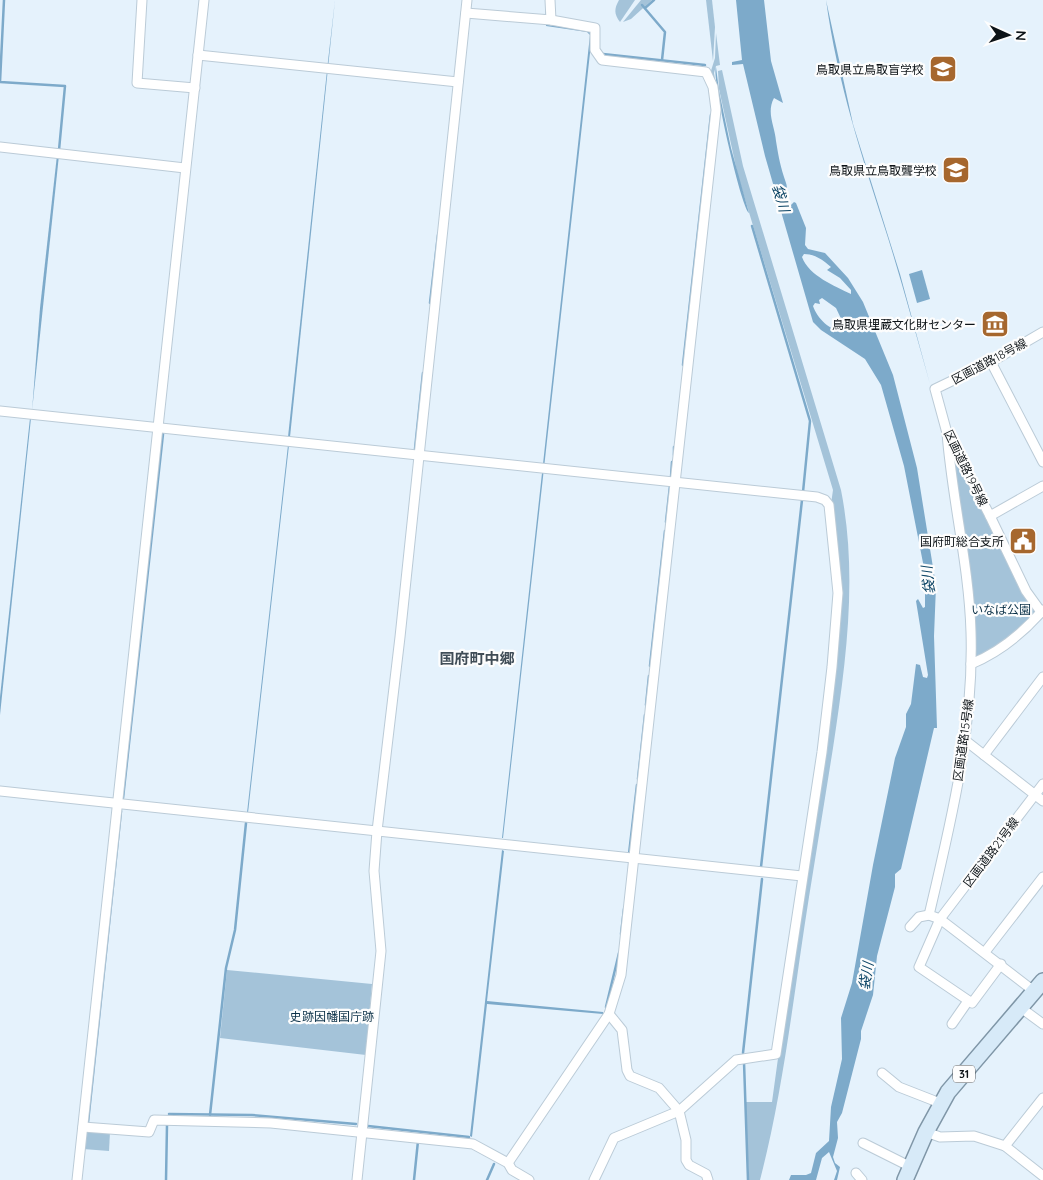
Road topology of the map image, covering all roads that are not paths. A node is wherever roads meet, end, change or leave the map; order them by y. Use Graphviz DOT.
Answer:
graph roads {
  1 [pos="142,0"];
  2 [pos="204,0"];
  3 [pos="467,0"];
  4 [pos="550,0"];
  5 [pos="466,13"];
  6 [pos="550,20"];
  7 [pos="198,55"];
  8 [pos="458,82"];
  9 [pos="195,88"];
  10 [pos="0,147"];
  11 [pos="185,168"];
  12 [pos="1042,336"];
  13 [pos="991,362"];
  14 [pos="935,389"];
  15 [pos="0,412"];
  16 [pos="159,429"];
  17 [pos="948,433"];
  18 [pos="418,455"];
  19 [pos="1043,462"];
  20 [pos="674,482"];
  21 [pos="1043,486"];
  22 [pos="990,516"];
  23 [pos="1042,611"];
  24 [pos="971,664"];
  25 [pos="1043,677"];
  26 [pos="966,741"];
  27 [pos="984,755"];
  28 [pos="1043,784"];
  29 [pos="0,791"];
  30 [pos="1034,795"];
  31 [pos="1043,801"];
  32 [pos="118,804"];
  33 [pos="377,831"];
  34 [pos="634,858"];
  35 [pos="802,876"];
  36 [pos="1043,877"];
  37 [pos="929,915"];
  38 [pos="940,919"];
  39 [pos="910,927"];
  40 [pos="985,952"];
  41 [pos="1000,964"];
  42 [pos="1039,986"];
  43 [pos="968,1000"];
  44 [pos="1021,1008"];
  45 [pos="609,1014"];
  46 [pos="952,1024"];
  47 [pos="1043,1024"];
  48 [pos="882,1073"];
  49 [pos="1043,1098"];
  50 [pos="940,1104"];
  51 [pos="680,1111"];
  52 [pos="83,1127"];
  53 [pos="361,1132"];
  54 [pos="926,1132"];
  55 [pos="863,1143"];
  56 [pos="1005,1146"];
  57 [pos="508,1163"];
  58 [pos="908,1173"];
  59 [pos="1043,1176"];
  60 [pos="77,1180"];
  61 [pos="357,1180"];
  62 [pos="529,1180"];
  63 [pos="594,1180"];
  64 [pos="708,1180"];
  1 -- 9 [label="street"];
  2 -- 7 [label="street"];
  3 -- 5 [label="street"];
  4 -- 6 [label="street"];
  5 -- 6 [label="street"];
  5 -- 8 [label="street"];
  6 -- 20 [label="street"];
  7 -- 8 [label="street"];
  7 -- 9 [label="street"];
  8 -- 18 [label="street"];
  9 -- 11 [label="street"];
  10 -- 11 [label="street"];
  11 -- 16 [label="street"];
  12 -- 13 [label="street, 区画道路18号線"];
  13 -- 14 [label="street, 区画道路18号線"];
  13 -- 19 [label="street"];
  14 -- 17 [label="street, 区画道路19号線"];
  15 -- 16 [label="street"];
  16 -- 18 [label="street"];
  16 -- 32 [label="street"];
  17 -- 22 [label="street, 区画道路19号線"];
  17 -- 24 [label="street, 区画道路15号線"];
  18 -- 20 [label="street"];
  18 -- 33 [label="street"];
  20 -- 34 [label="street"];
  20 -- 35 [label="street"];
  21 -- 22 [label="street, 区画道路19号線"];
  22 -- 23 [label="street"];
  23 -- 24 [label="street"];
  24 -- 26 [label="street, 区画道路15号線"];
  25 -- 27 [label="street"];
  26 -- 27 [label="street"];
  26 -- 37 [label="street, 区画道路15号線"];
  27 -- 30 [label="street"];
  28 -- 30 [label="street, 区画道路21号線"];
  29 -- 32 [label="street"];
  30 -- 31 [label="street"];
  30 -- 38 [label="street, 区画道路21号線"];
  32 -- 33 [label="street"];
  32 -- 52 [label="street"];
  33 -- 34 [label="street"];
  33 -- 53 [label="street"];
  34 -- 35 [label="street"];
  34 -- 45 [label="street"];
  35 -- 51 [label="street"];
  36 -- 40 [label="street"];
  37 -- 38 [label="street"];
  37 -- 39 [label="street"];
  38 -- 40 [label="street"];
  38 -- 43 [label="street, 区画道路21号線"];
  40 -- 41 [label="street"];
  41 -- 42 [label="street"];
  41 -- 43 [label="street"];
  42 -- 44 [label="main road, 31"];
  43 -- 46 [label="street"];
  44 -- 47 [label="street"];
  44 -- 50 [label="main road, 31"];
  45 -- 51 [label="street"];
  45 -- 57 [label="street"];
  48 -- 50 [label="street"];
  49 -- 56 [label="street"];
  50 -- 54 [label="main road, 31"];
  51 -- 63 [label="street"];
  51 -- 64 [label="street"];
  52 -- 53 [label="street"];
  52 -- 60 [label="street"];
  53 -- 57 [label="street"];
  53 -- 61 [label="street"];
  54 -- 56 [label="street"];
  54 -- 58 [label="main road, 31"];
  55 -- 58 [label="street"];
  56 -- 59 [label="street"];
  57 -- 62 [label="street"];
}
